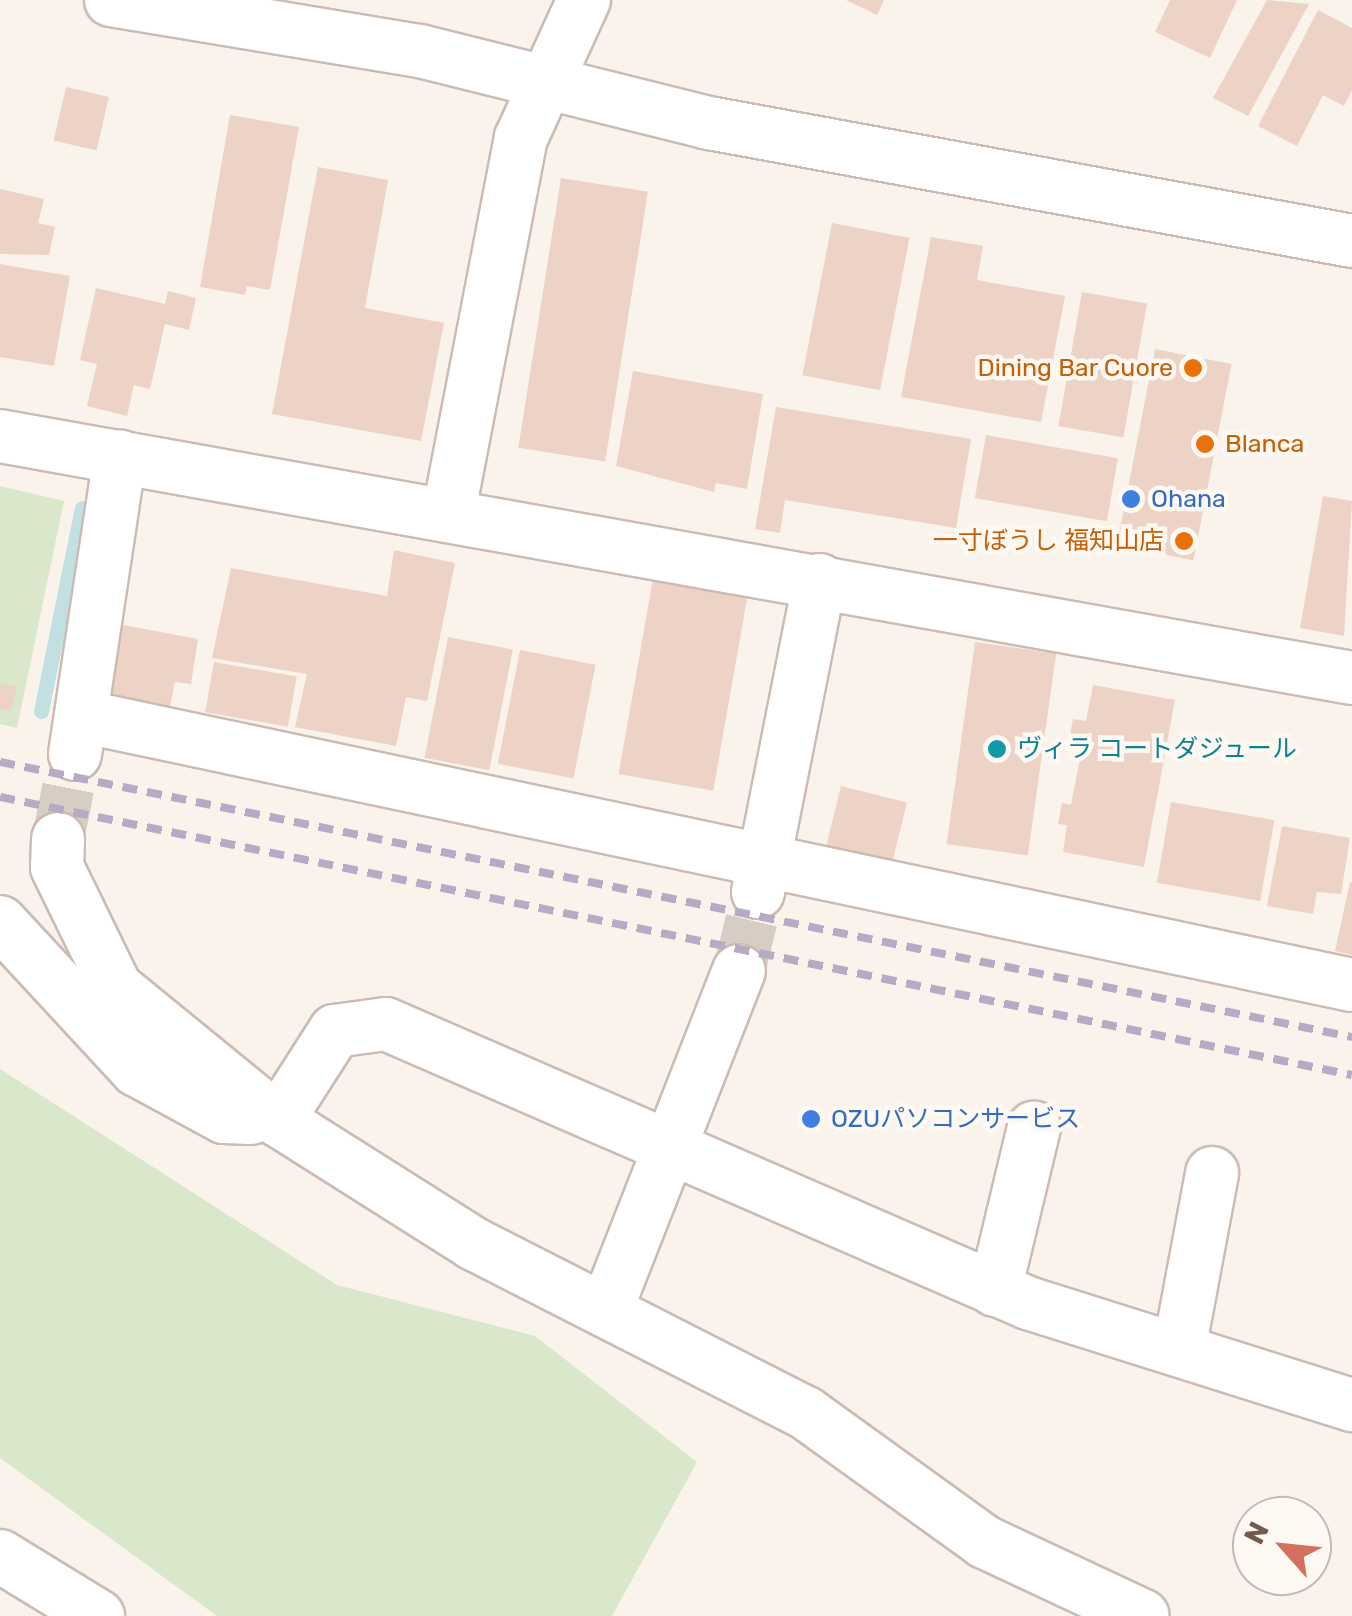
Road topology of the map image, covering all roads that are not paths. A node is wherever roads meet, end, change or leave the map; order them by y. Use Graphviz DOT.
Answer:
graph roads {
  1 [pos="110,0"];
  2 [pos="584,0"];
  3 [pos="548,77"];
  4 [pos="1352,241"];
  5 [pos="0,436"];
  6 [pos="120,456"];
  7 [pos="449,511"];
  8 [pos="820,580"];
  9 [pos="1352,678"];
  10 [pos="58,839"];
  11 [pos="761,876"];
  12 [pos="0,922"];
  13 [pos="739,971"];
  14 [pos="1352,985"];
  15 [pos="278,1120"];
  16 [pos="1034,1128"];
  17 [pos="673,1156"];
  18 [pos="1212,1172"];
  19 [pos="996,1290"];
  20 [pos="606,1310"];
  21 [pos="1179,1350"];
  22 [pos="1352,1405"];
  23 [pos="0,1556"];
  24 [pos="98,1616"];
  25 [pos="1144,1616"];
  1 -- 3 [label="street"];
  2 -- 3 [label="street"];
  3 -- 4 [label="street"];
  3 -- 7 [label="street"];
  5 -- 6 [label="street"];
  6 -- 7 [label="street"];
  6 -- 11 [label="street"];
  7 -- 8 [label="street"];
  8 -- 9 [label="street"];
  8 -- 11 [label="street"];
  10 -- 15 [label="street"];
  11 -- 14 [label="street"];
  12 -- 15 [label="street"];
  13 -- 17 [label="street"];
  15 -- 17 [label="street"];
  15 -- 20 [label="street"];
  16 -- 19 [label="street"];
  17 -- 19 [label="street"];
  17 -- 20 [label="street"];
  18 -- 21 [label="street"];
  19 -- 21 [label="street"];
  20 -- 25 [label="street"];
  21 -- 22 [label="street"];
  23 -- 24 [label="street"];
}
